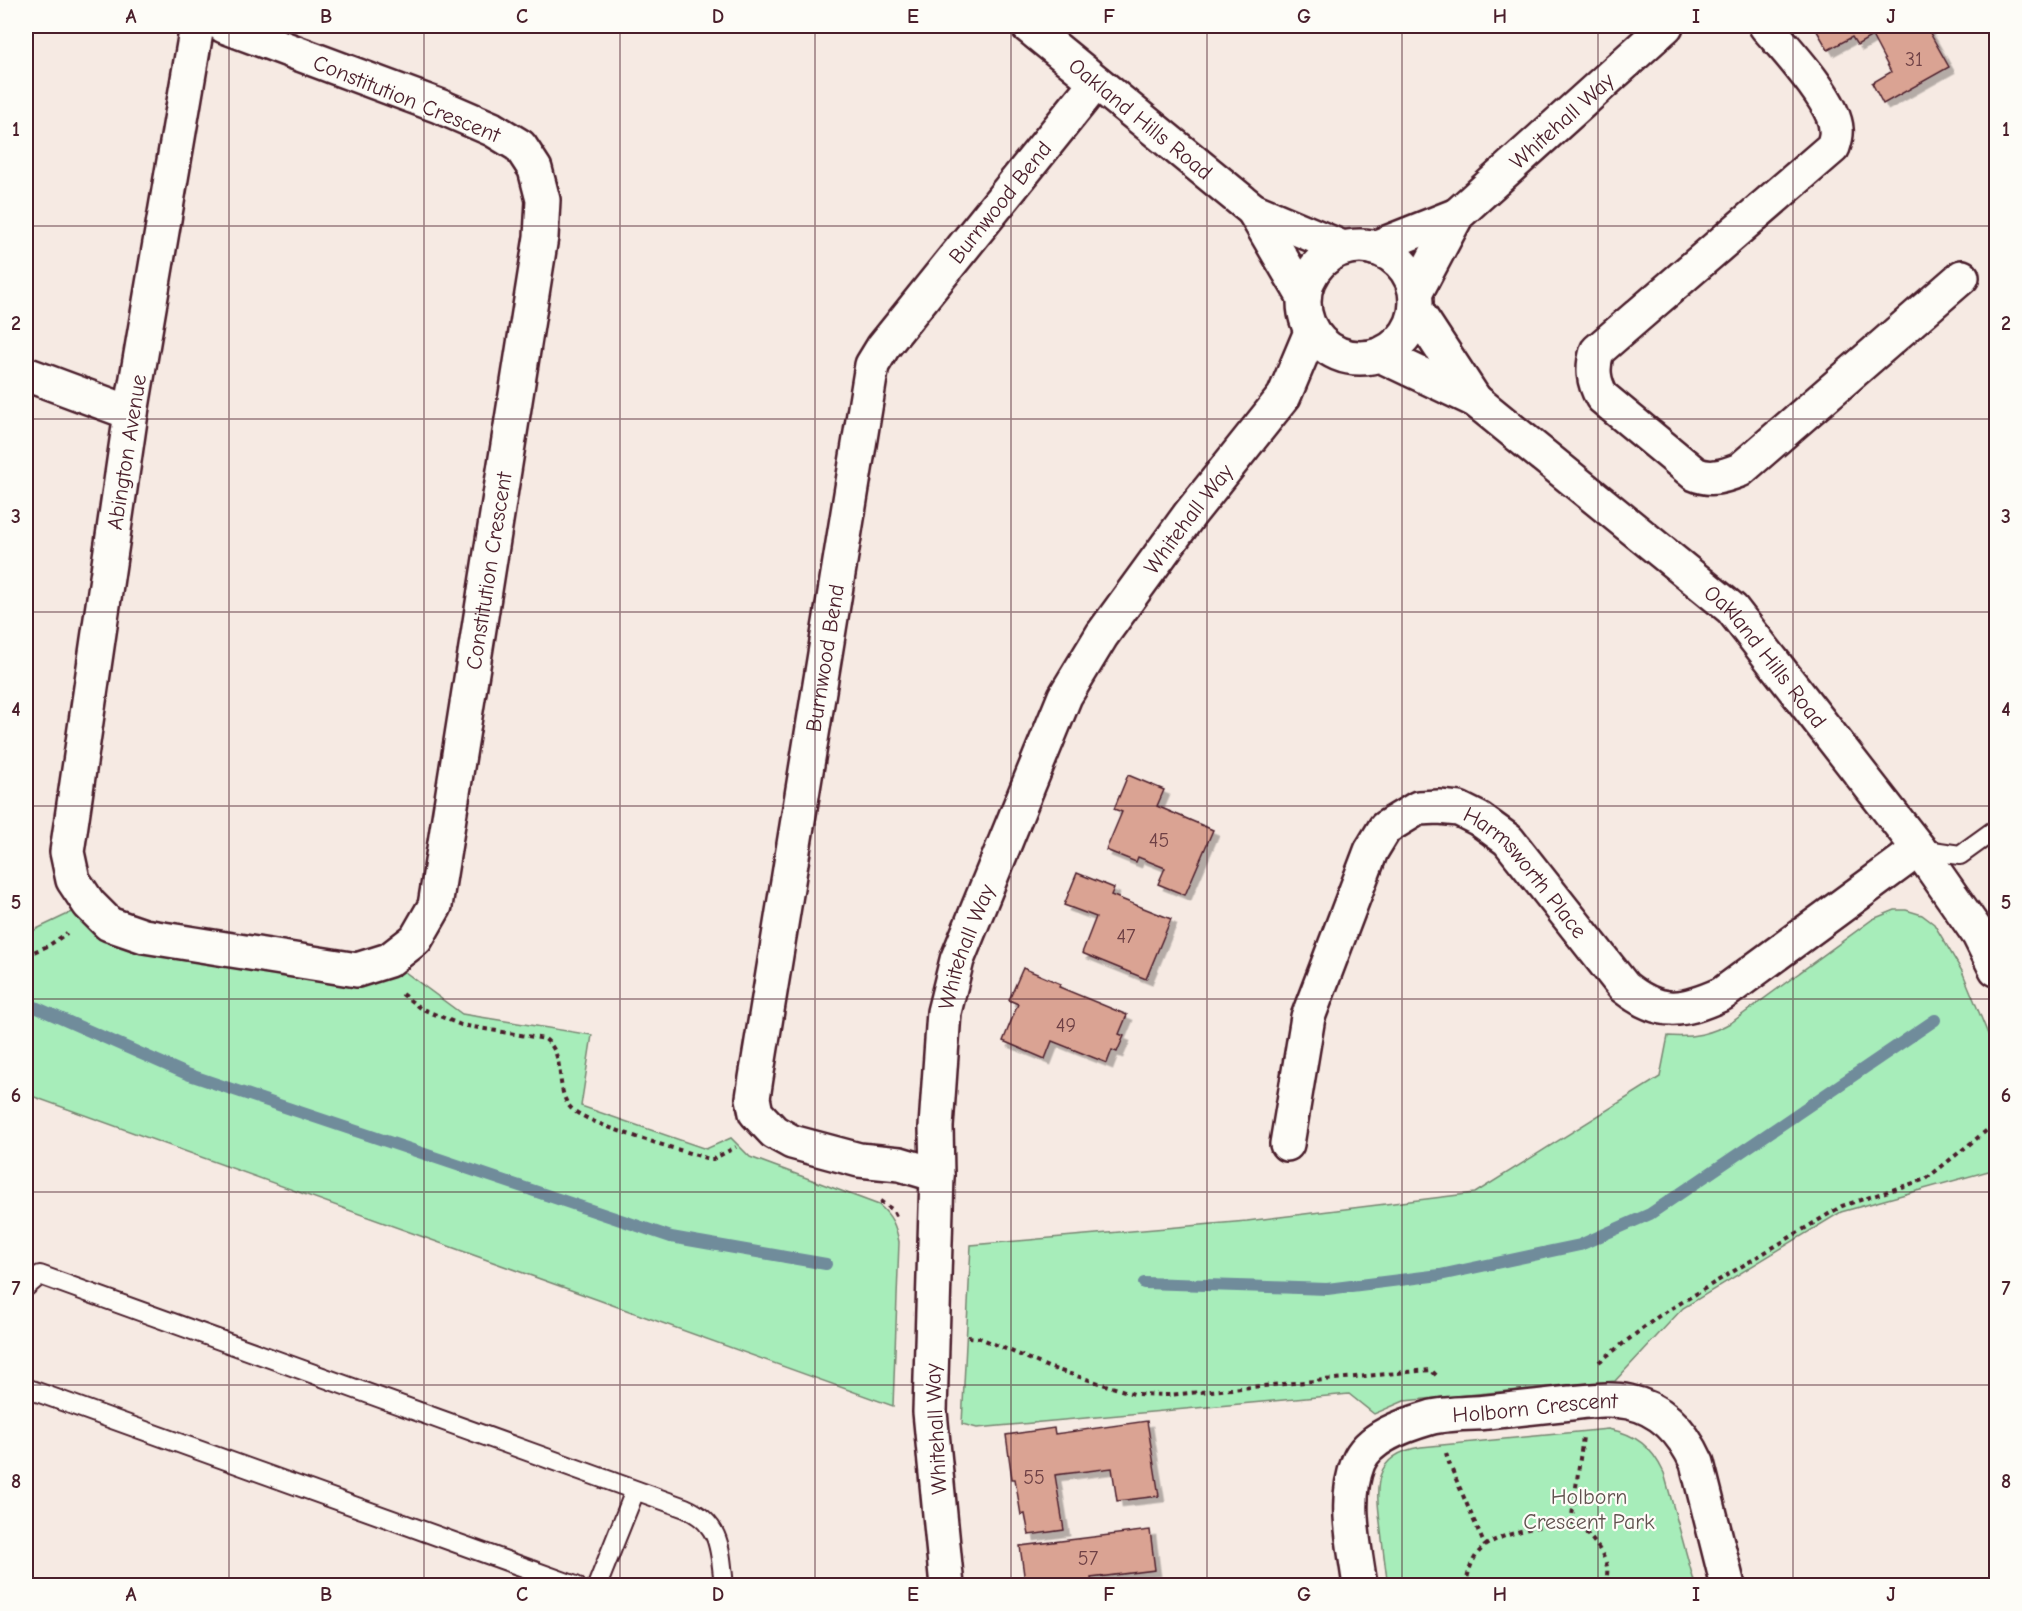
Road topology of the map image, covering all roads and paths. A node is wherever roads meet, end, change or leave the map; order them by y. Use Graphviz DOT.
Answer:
graph roads {
  1 [pos="197,26"];
  2 [pos="224,26"];
  3 [pos="1028,26"];
  4 [pos="1666,26"];
  5 [pos="1766,26"];
  6 [pos="1096,82"];
  7 [pos="1253,210"];
  8 [pos="1457,215"];
  9 [pos="1358,248"];
  10 [pos="1962,278"];
  11 [pos="1304,297"];
  12 [pos="1416,301"];
  13 [pos="1311,332"];
  14 [pos="1380,355"];
  15 [pos="1346,357"];
  16 [pos="26,374"];
  17 [pos="1284,396"];
  18 [pos="1475,400"];
  19 [pos="131,413"];
  20 [pos="1996,829"];
  21 [pos="1920,849"];
  22 [pos="73,880"];
  23 [pos="69,932"];
  24 [pos="26,955"];
  25 [pos="1996,969"];
  26 [pos="400,993"];
  27 [pos="1996,1123"];
  28 [pos="1287,1144"];
  29 [pos="741,1146"];
  30 [pos="937,1175"];
  31 [pos="872,1197"];
  32 [pos="899,1222"];
  33 [pos="26,1287"];
  34 [pos="932,1334"];
  35 [pos="26,1388"];
  36 [pos="1580,1402"];
  37 [pos="1446,1416"];
  38 [pos="635,1491"];
  39 [pos="1571,1523"];
  40 [pos="1485,1546"];
  41 [pos="576,1586"];
  42 [pos="597,1586"];
  43 [pos="724,1586"];
  44 [pos="947,1586"];
  45 [pos="1360,1586"];
  46 [pos="1466,1586"];
  47 [pos="1606,1586"];
  48 [pos="1728,1586"];
  1 -- 19 [label="street, Abington Avenue"];
  2 -- 22 [label="street, Constitution Crescent"];
  3 -- 6 [label="street, Oakland Hills Road"];
  4 -- 8 [label="street, Whitehall Way"];
  5 -- 10 [label="street"];
  6 -- 7 [label="street, Oakland Hills Road"];
  6 -- 30 [label="street, Burnwood Bend"];
  7 -- 9 [label="street, Oakland Hills Road"];
  7 -- 11 [label="street, Oakland Hills Road"];
  8 -- 9 [label="street, Whitehall Way"];
  8 -- 12 [label="street, Whitehall Way"];
  9 -- 11 [label="street"];
  9 -- 12 [label="street"];
  11 -- 13 [label="street"];
  12 -- 14 [label="street"];
  12 -- 18 [label="street, Oakland Hills Road"];
  13 -- 15 [label="street"];
  13 -- 17 [label="street, Whitehall Way"];
  14 -- 15 [label="street"];
  14 -- 18 [label="street, Oakland Hills Road"];
  15 -- 17 [label="street, Whitehall Way"];
  16 -- 19 [label="street"];
  17 -- 30 [label="street, Whitehall Way"];
  18 -- 21 [label="street, Oakland Hills Road"];
  19 -- 22 [label="street, Abington Avenue"];
  20 -- 21 [label="lane"];
  21 -- 25 [label="street, Oakland Hills Road"];
  21 -- 28 [label="street, Harmsworth Place"];
  23 -- 24 [label="path"];
  26 -- 29 [label="path"];
  27 -- 36 [label="path"];
  30 -- 34 [label="street, Whitehall Way"];
  31 -- 32 [label="path"];
  33 -- 38 [label="lane"];
  34 -- 37 [label="path"];
  34 -- 44 [label="street, Whitehall Way"];
  35 -- 41 [label="lane"];
  36 -- 37 [label="street, Holborn Crescent"];
  36 -- 39 [label="path"];
  36 -- 48 [label="street, Holborn Crescent"];
  37 -- 40 [label="path"];
  37 -- 45 [label="street, Holborn Crescent"];
  38 -- 42 [label="lane"];
  38 -- 43 [label="lane"];
  39 -- 40 [label="path"];
  39 -- 47 [label="path"];
  40 -- 46 [label="path"];
}
